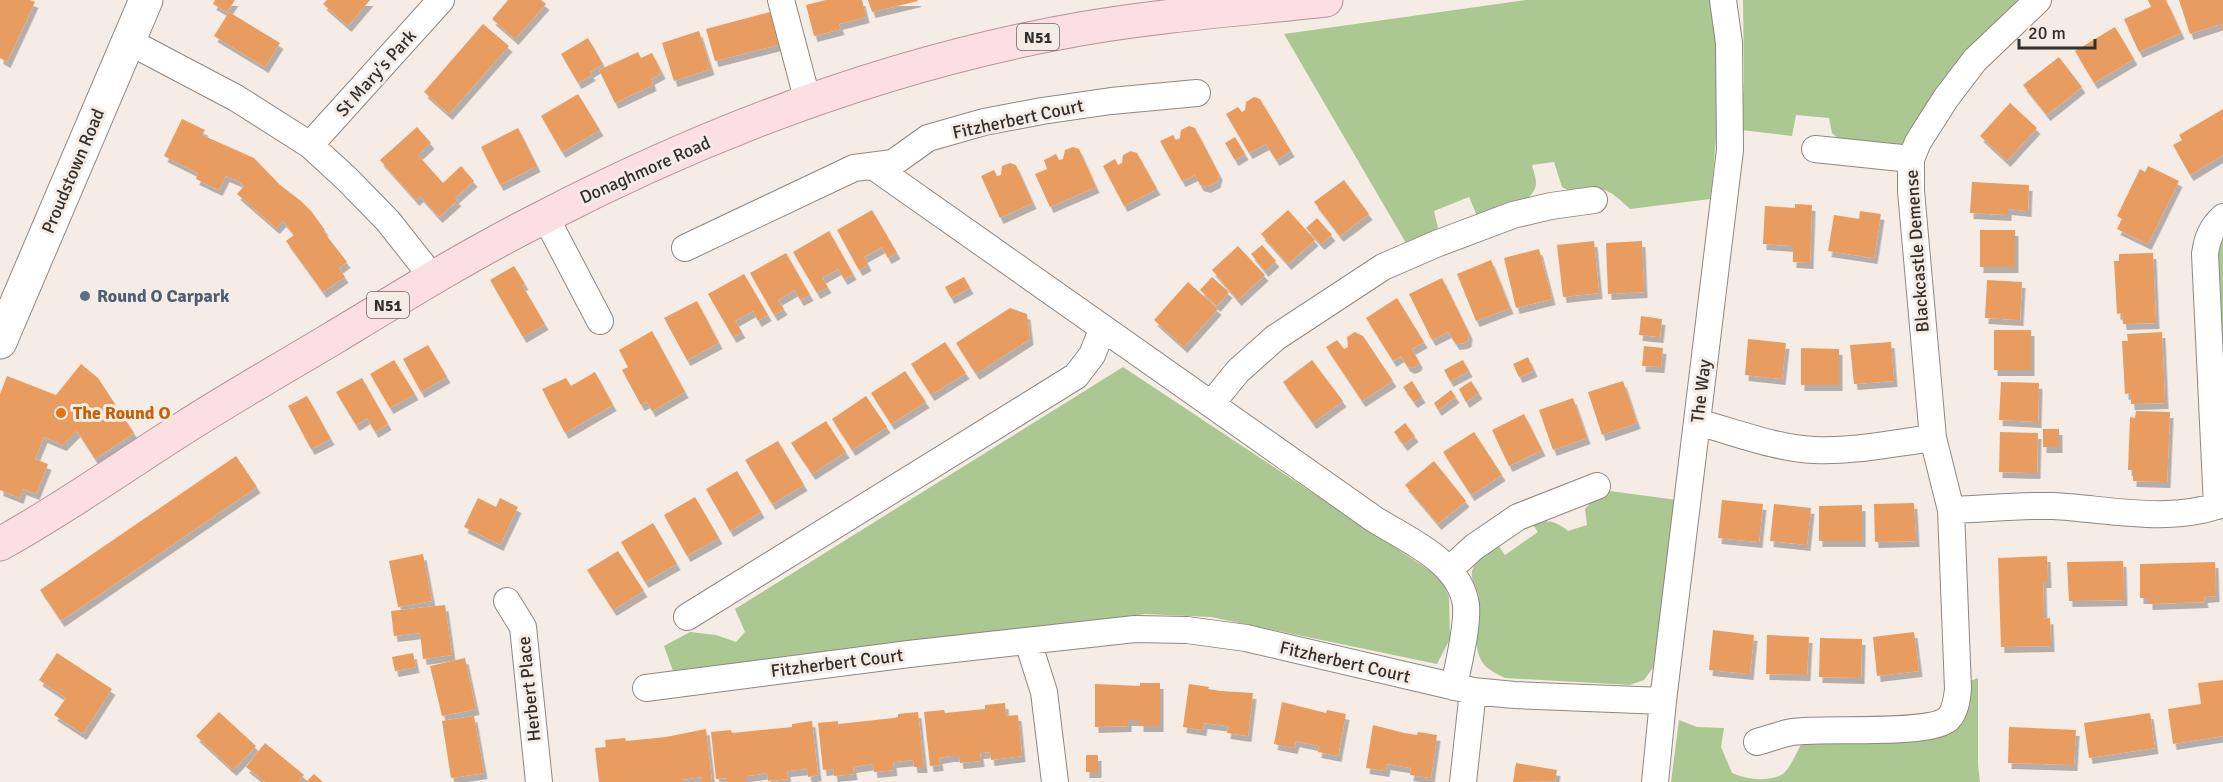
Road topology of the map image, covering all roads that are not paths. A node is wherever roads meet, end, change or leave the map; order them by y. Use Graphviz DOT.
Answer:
graph roads {
  1 [pos="146,0"];
  2 [pos="441,0"];
  3 [pos="781,0"];
  4 [pos="1326,0"];
  5 [pos="1723,0"];
  6 [pos="2038,0"];
  7 [pos="128,41"];
  8 [pos="1197,93"];
  9 [pos="808,102"];
  10 [pos="310,145"];
  11 [pos="1815,148"];
  12 [pos="1911,159"];
  13 [pos="873,166"];
  14 [pos="1594,200"];
  15 [pos="545,216"];
  16 [pos="2223,217"];
  17 [pos="685,248"];
  18 [pos="433,278"];
  19 [pos="600,321"];
  20 [pos="1102,328"];
  21 [pos="0,342"];
  22 [pos="1210,404"];
  23 [pos="1697,422"];
  24 [pos="1933,438"];
  25 [pos="1597,486"];
  26 [pos="2220,505"];
  27 [pos="1951,510"];
  28 [pos="0,525"];
  29 [pos="34,525"];
  30 [pos="0,544"];
  31 [pos="1450,569"];
  32 [pos="507,601"];
  33 [pos="687,617"];
  34 [pos="1028,642"];
  35 [pos="646,688"];
  36 [pos="1463,689"];
  37 [pos="1663,701"];
  38 [pos="1757,742"];
  39 [pos="539,782"];
  40 [pos="1055,782"];
  41 [pos="1463,782"];
  42 [pos="1655,782"];
  1 -- 7 [label="main road, Proudstown Road"];
  2 -- 10 [label="street, St Mary's Park"];
  3 -- 9 [label="street"];
  4 -- 9 [label="main road, Donaghmore Road / N51"];
  5 -- 23 [label="street, The Way"];
  6 -- 12 [label="street, Blackcastle Demense"];
  7 -- 10 [label="street"];
  7 -- 21 [label="main road, Proudstown Road"];
  8 -- 13 [label="street, Fitzherbert Court"];
  9 -- 15 [label="main road, Donaghmore Road / N51"];
  10 -- 18 [label="street"];
  11 -- 12 [label="street"];
  12 -- 24 [label="street, Blackcastle Demense"];
  13 -- 17 [label="street, Fitzherbert Court"];
  13 -- 20 [label="street"];
  14 -- 22 [label="street"];
  15 -- 18 [label="main road, Donaghmore Road / N51"];
  15 -- 19 [label="street"];
  16 -- 26 [label="street"];
  18 -- 29 [label="main road, Donaghmore Road / N51"];
  20 -- 22 [label="street"];
  20 -- 33 [label="street"];
  22 -- 31 [label="street"];
  23 -- 24 [label="street"];
  23 -- 37 [label="street, The Way"];
  24 -- 27 [label="street, Blackcastle Demense"];
  25 -- 31 [label="street"];
  26 -- 27 [label="street"];
  27 -- 38 [label="street, Blackcastle Demense"];
  28 -- 29 [label="main road"];
  29 -- 30 [label="main road, Donaghmore Road / N51"];
  31 -- 36 [label="street"];
  32 -- 39 [label="street, Herbert Place"];
  34 -- 35 [label="street, Fitzherbert Court"];
  34 -- 36 [label="street, Fitzherbert Court"];
  34 -- 40 [label="street"];
  36 -- 37 [label="street, Fitzherbert Court"];
  36 -- 41 [label="street"];
  37 -- 42 [label="street, The Way"];
}
